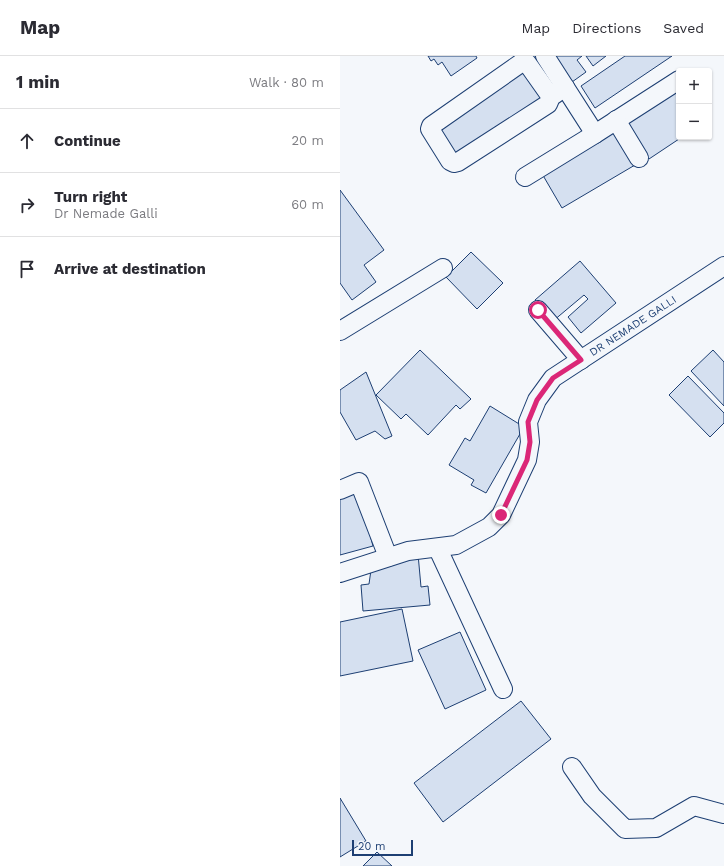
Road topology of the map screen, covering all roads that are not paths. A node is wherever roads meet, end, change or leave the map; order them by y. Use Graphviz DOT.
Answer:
graph roads {
  1 [pos="544,56"];
  2 [pos="676,82"];
  3 [pos="558,92"];
  4 [pos="616,120"];
  5 [pos="595,134"];
  6 [pos="639,158"];
  7 [pos="525,177"];
  8 [pos="724,266"];
  9 [pos="443,268"];
  10 [pos="538,310"];
  11 [pos="340,331"];
  12 [pos="581,360"];
  13 [pos="340,490"];
  14 [pos="438,549"];
  15 [pos="388,557"];
  16 [pos="340,573"];
  17 [pos="503,689"];
  18 [pos="572,767"];
  19 [pos="724,814"];
  1 -- 3 [label="street"];
  2 -- 4 [label="street"];
  3 -- 3 [label="street"];
  3 -- 5 [label="street"];
  4 -- 5 [label="street"];
  4 -- 6 [label="street"];
  5 -- 7 [label="street"];
  8 -- 12 [label="street, DR NEMADE GALLI"];
  9 -- 11 [label="street"];
  10 -- 12 [label="street"];
  12 -- 14 [label="street, DR NEMADE GALLI"];
  13 -- 15 [label="street"];
  14 -- 15 [label="street, DR NEMADE GALLI"];
  14 -- 17 [label="street"];
  15 -- 16 [label="street, DR NEMADE GALLI"];
  18 -- 19 [label="street"];
}
